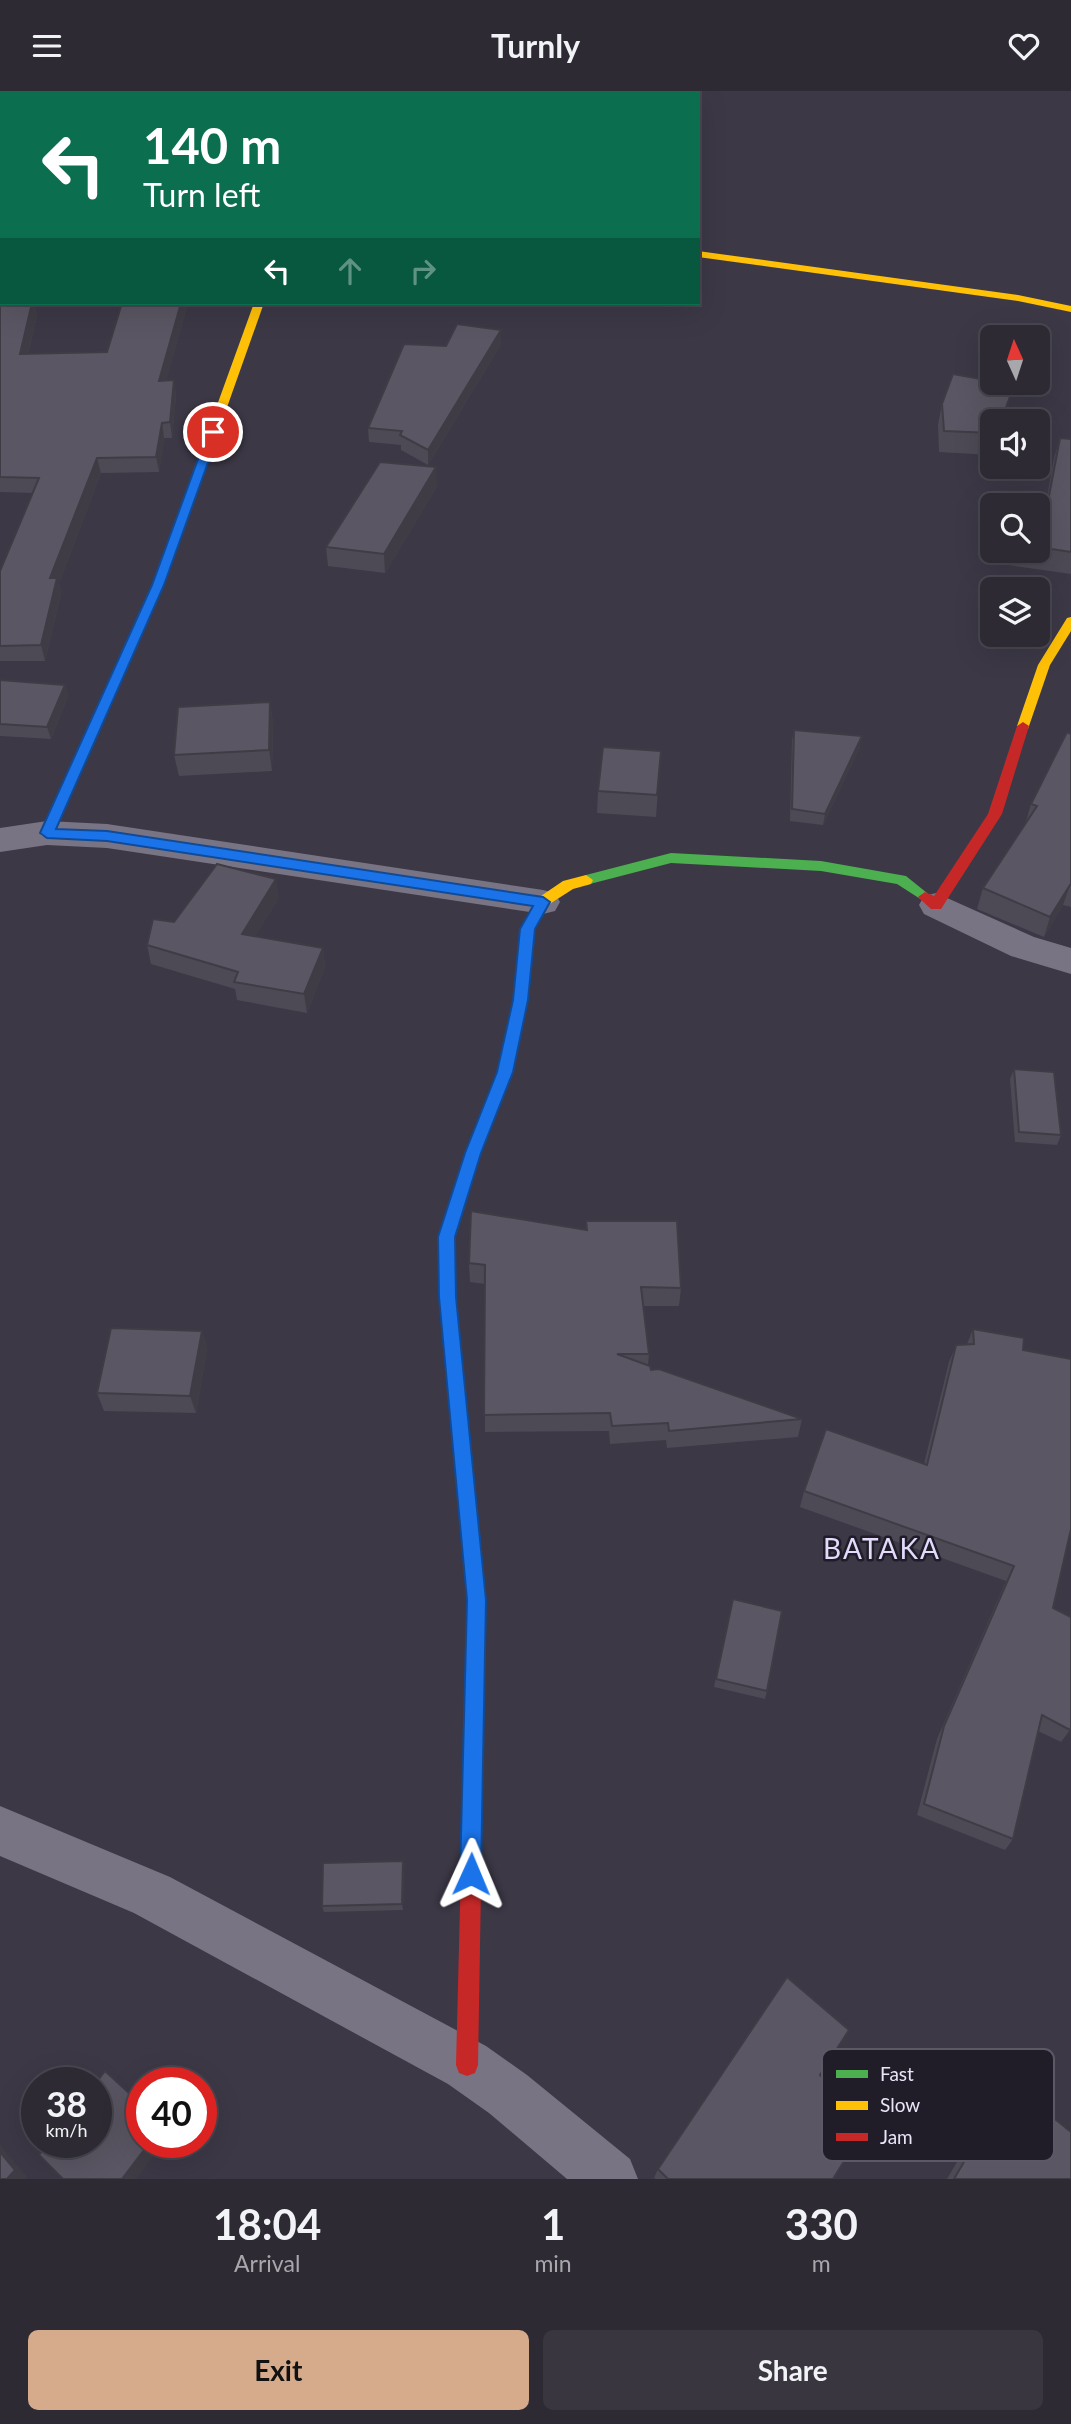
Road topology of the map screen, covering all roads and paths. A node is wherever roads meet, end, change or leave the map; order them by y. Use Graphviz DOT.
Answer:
graph roads {
  1 [pos="700,254"];
  2 [pos="258,305"];
  3 [pos="1071,309"];
  4 [pos="1071,621"];
  5 [pos="47,833"];
  6 [pos="0,840"];
  7 [pos="543,902"];
  8 [pos="936,905"];
  9 [pos="1071,961"];
  10 [pos="0,1831"];
  11 [pos="467,2065"];
  12 [pos="610,2179"];
  1 -- 3 [label="street"];
  2 -- 5 [label="street"];
  4 -- 8 [label="street"];
  5 -- 6 [label="street"];
  5 -- 7 [label="street"];
  7 -- 8 [label="street"];
  7 -- 11 [label="street"];
  8 -- 9 [label="street"];
  10 -- 11 [label="street"];
  11 -- 12 [label="street"];
}
